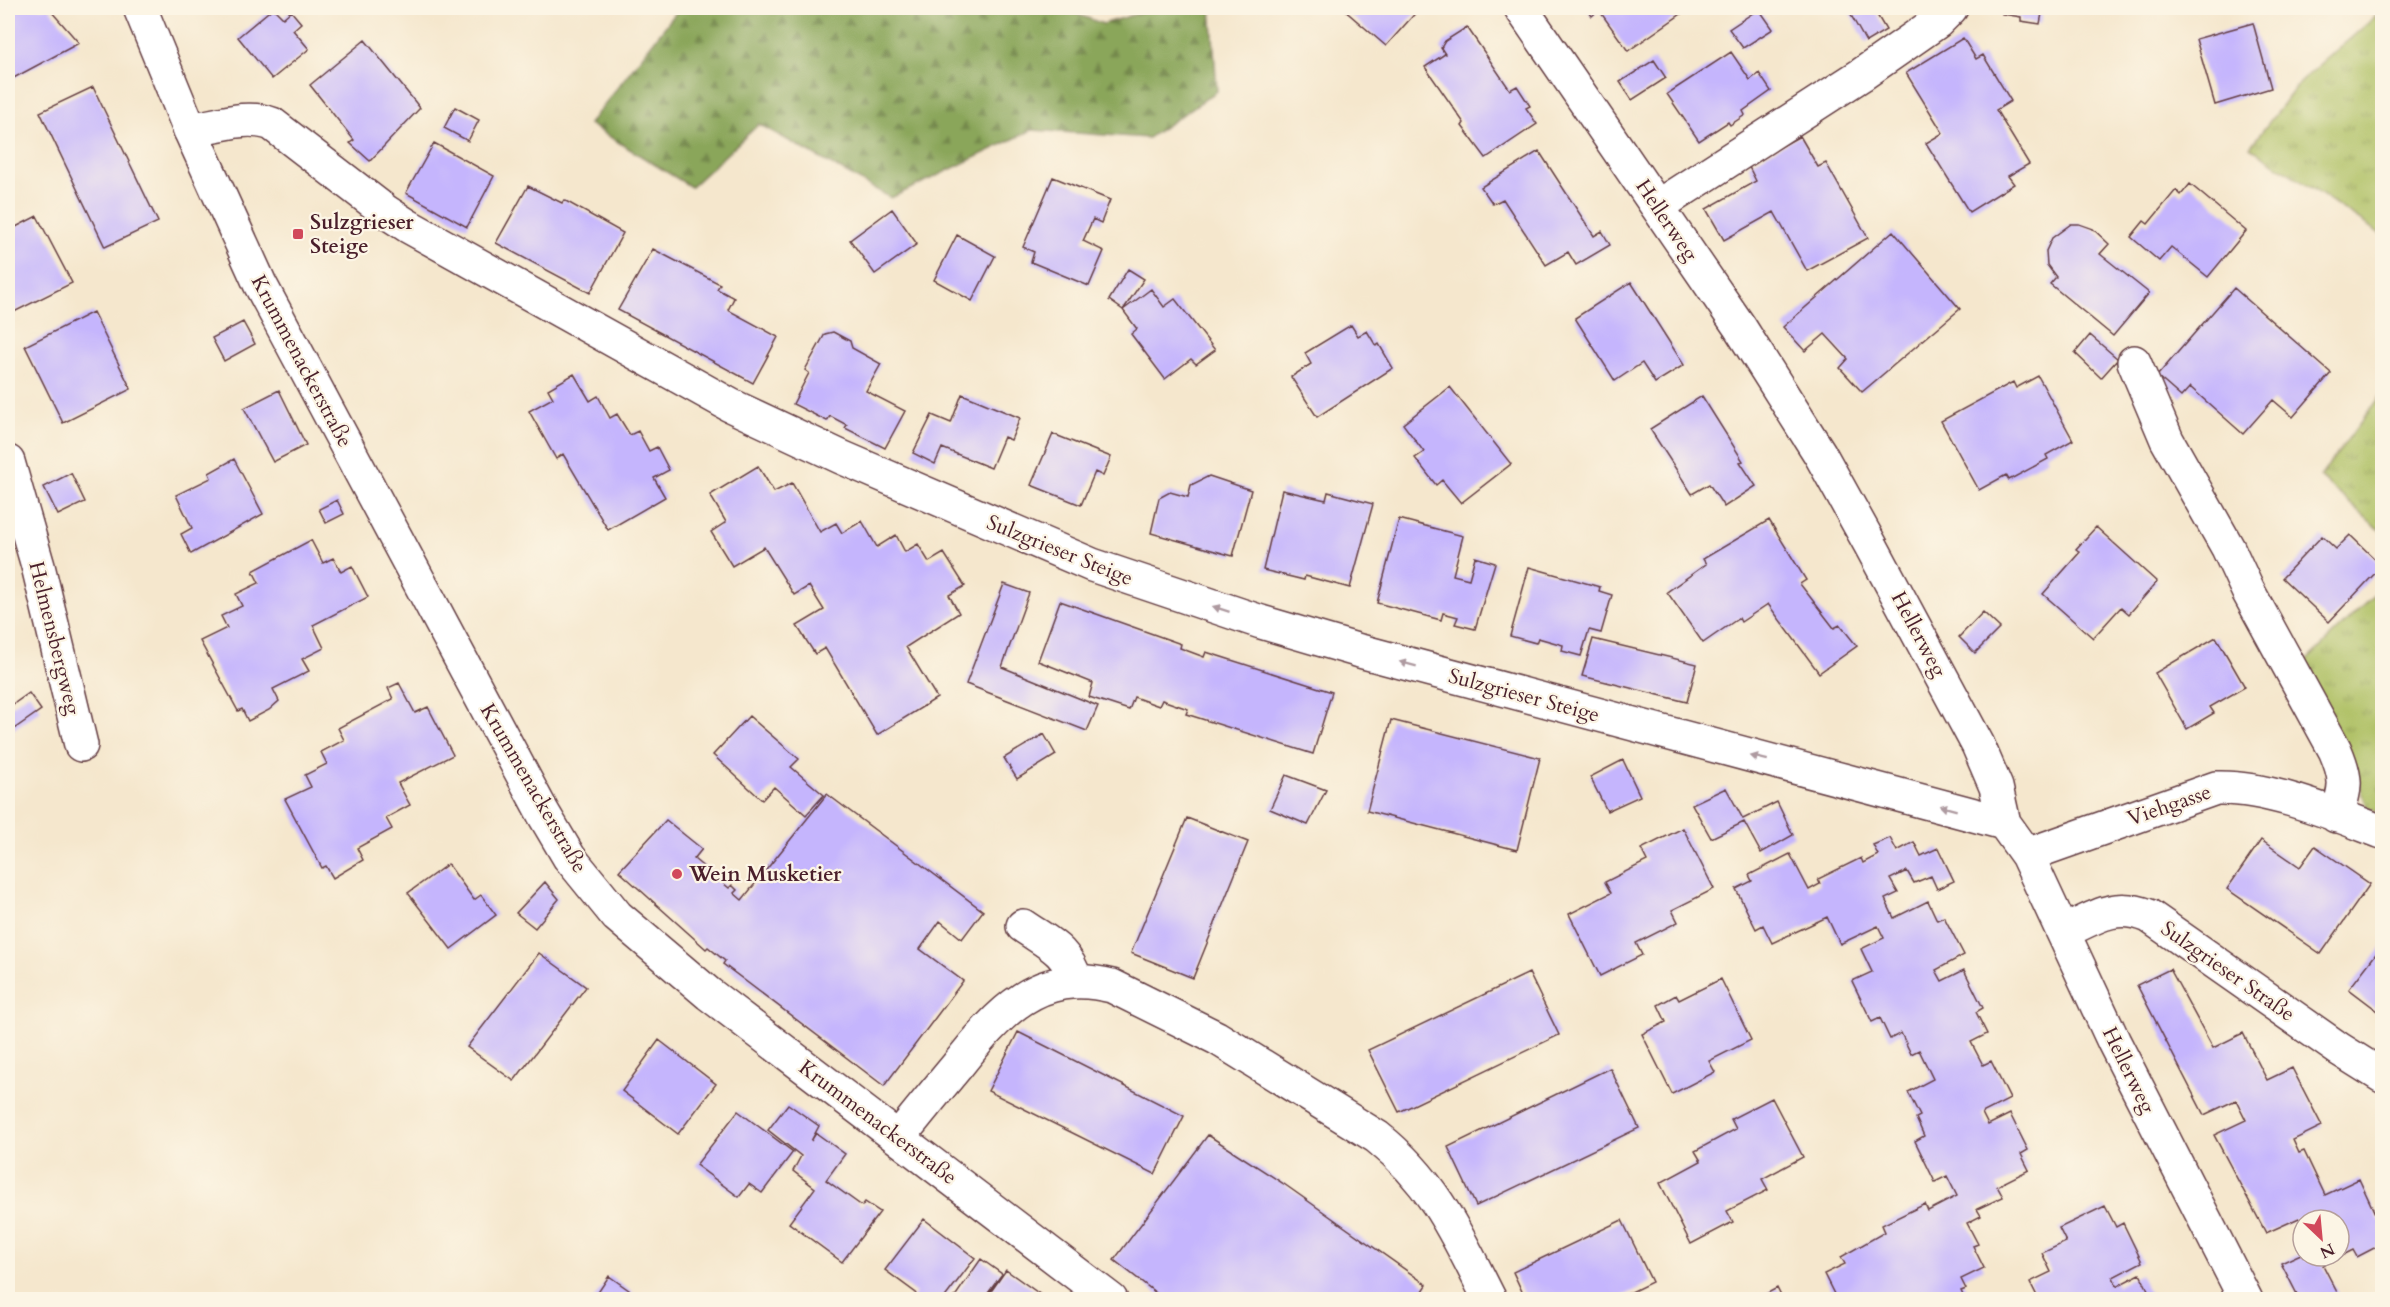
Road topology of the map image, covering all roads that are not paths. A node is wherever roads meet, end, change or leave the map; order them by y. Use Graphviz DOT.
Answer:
graph roads {
  1 [pos="140,8"];
  2 [pos="1521,8"];
  3 [pos="1952,8"];
  4 [pos="190,130"];
  5 [pos="1658,206"];
  6 [pos="2134,362"];
  7 [pos="8,462"];
  8 [pos="81,745"];
  9 [pos="2336,816"];
  10 [pos="2004,823"];
  11 [pos="2382,832"];
  12 [pos="2027,855"];
  13 [pos="1023,926"];
  14 [pos="2064,932"];
  15 [pos="1076,981"];
  16 [pos="2382,1076"];
  17 [pos="899,1137"];
  18 [pos="1111,1299"];
  19 [pos="1490,1299"];
  20 [pos="2246,1299"];
  1 -- 4 [label="street, Krummenackerstraße"];
  2 -- 5 [label="street, Hellerweg"];
  3 -- 5 [label="street"];
  10 -- 4 [label="street, Sulzgrieser Steige, one-way"];
  4 -- 17 [label="street, Krummenackerstraße"];
  5 -- 10 [label="street, Hellerweg"];
  6 -- 9 [label="street"];
  7 -- 8 [label="street, Helmensbergweg"];
  9 -- 11 [label="street, Viehgasse"];
  9 -- 12 [label="street, Viehgasse"];
  10 -- 12 [label="street, Hellerweg"];
  12 -- 14 [label="street, Hellerweg"];
  13 -- 15 [label="street"];
  14 -- 16 [label="street, Sulzgrieser Straße"];
  14 -- 20 [label="street, Hellerweg"];
  15 -- 17 [label="street"];
  15 -- 19 [label="street"];
  17 -- 18 [label="street, Krummenackerstraße"];
}
